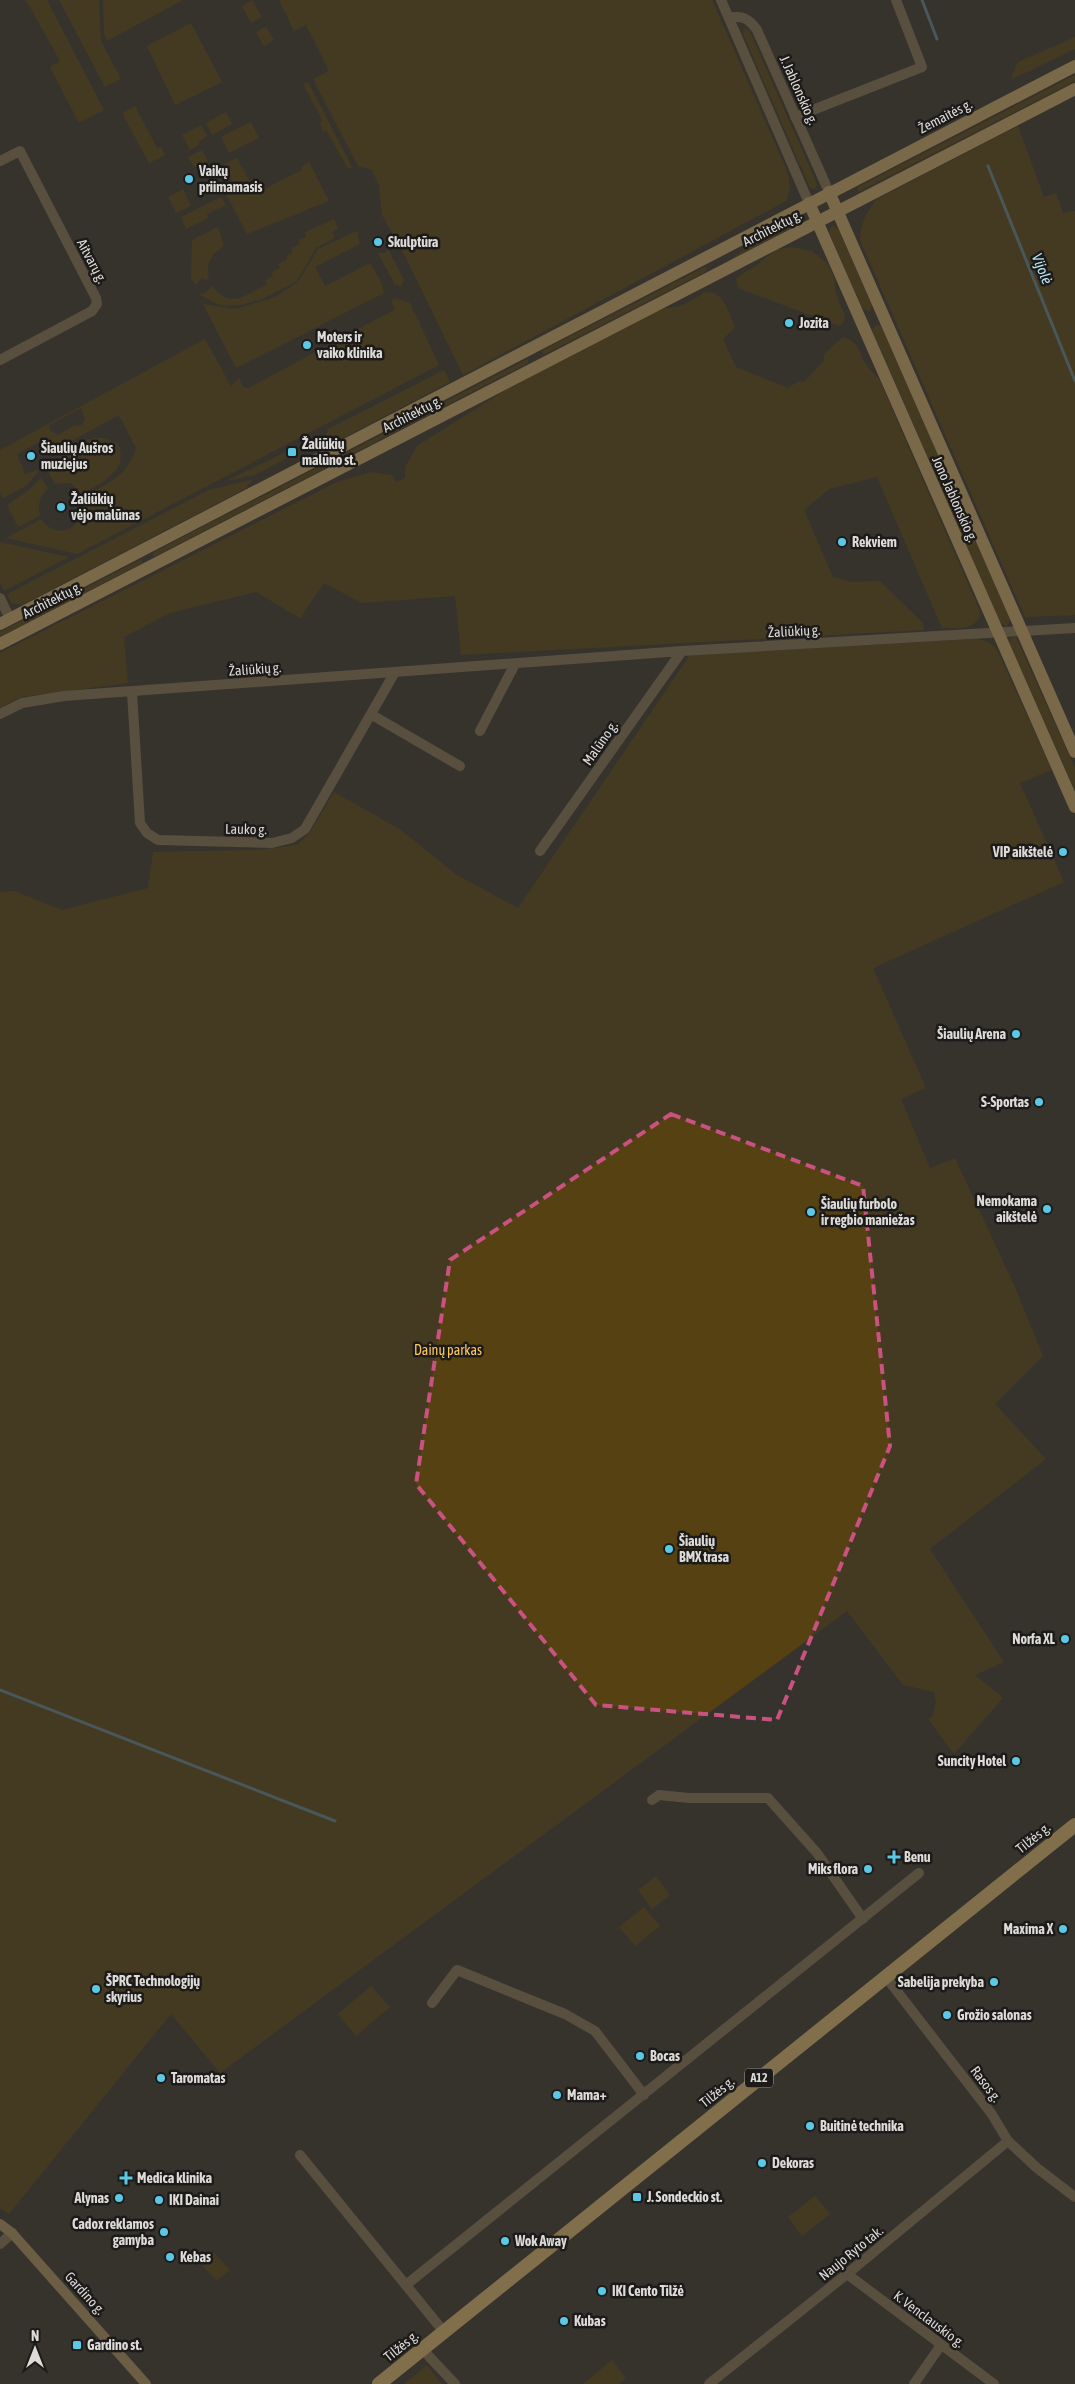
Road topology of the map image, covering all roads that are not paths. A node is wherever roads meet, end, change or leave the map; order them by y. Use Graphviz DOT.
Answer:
graph roads {
  1 [pos="721,0"];
  2 [pos="896,0"];
  3 [pos="729,18"];
  4 [pos="1075,66"];
  5 [pos="1075,89"];
  6 [pos="796,117"];
  7 [pos="0,162"];
  8 [pos="829,192"];
  9 [pos="809,203"];
  10 [pos="838,212"];
  11 [pos="818,222"];
  12 [pos="706,259"];
  13 [pos="714,274"];
  14 [pos="532,349"];
  15 [pos="0,360"];
  16 [pos="540,365"];
  17 [pos="144,550"];
  18 [pos="152,565"];
  19 [pos="0,598"];
  20 [pos="5,622"];
  21 [pos="1075,628"];
  22 [pos="1022,631"];
  23 [pos="998,632"];
  24 [pos="0,644"];
  25 [pos="682,651"];
  26 [pos="515,664"];
  27 [pos="395,672"];
  28 [pos="132,692"];
  29 [pos="0,714"];
  30 [pos="372,715"];
  31 [pos="480,731"];
  32 [pos="1075,752"];
  33 [pos="460,766"];
  34 [pos="1075,807"];
  35 [pos="540,851"];
  36 [pos="652,1800"];
  37 [pos="1075,1825"];
  38 [pos="919,1873"];
  39 [pos="863,1919"];
  40 [pos="886,1977"];
  41 [pos="432,2003"];
  42 [pos="644,2095"];
  43 [pos="1008,2140"];
  44 [pos="300,2155"];
  45 [pos="1075,2197"];
  46 [pos="0,2224"];
  47 [pos="12,2233"];
  48 [pos="0,2244"];
  49 [pos="847,2274"];
  50 [pos="406,2285"];
  51 [pos="444,2332"];
  52 [pos="941,2345"];
  53 [pos="423,2350"];
  54 [pos="146,2384"];
  55 [pos="379,2384"];
  56 [pos="455,2384"];
  57 [pos="709,2384"];
  58 [pos="914,2384"];
  59 [pos="994,2384"];
  1 -- 3 [label="street"];
  2 -- 6 [label="street"];
  3 -- 6 [label="street, J. Jablonskio g."];
  3 -- 9 [label="street"];
  4 -- 8 [label="main road, Žemaitės g."];
  5 -- 10 [label="main road"];
  6 -- 8 [label="street, J. Jablonskio g."];
  7 -- 15 [label="street, Aitvarų g."];
  8 -- 9 [label="main road, Architektų g."];
  8 -- 10 [label="main road, Jono Jablonskio g."];
  9 -- 11 [label="main road, Jono Jablonskio g."];
  9 -- 12 [label="main road, Architektų g."];
  10 -- 11 [label="main road, Architektų g."];
  10 -- 22 [label="main road, Jono Jablonskio g."];
  11 -- 13 [label="main road, Architektų g."];
  11 -- 23 [label="main road, Jono Jablonskio g."];
  12 -- 13 [label="main road"];
  12 -- 14 [label="main road, Architektų g."];
  13 -- 16 [label="main road, Architektų g."];
  14 -- 16 [label="main road"];
  14 -- 17 [label="main road, Architektų g."];
  16 -- 18 [label="main road, Architektų g."];
  17 -- 18 [label="main road"];
  17 -- 20 [label="main road, Architektų g."];
  18 -- 24 [label="main road, Architektų g."];
  19 -- 20 [label="street"];
  21 -- 22 [label="street, Žaliūkių g."];
  22 -- 23 [label="street, Žaliūkių g."];
  22 -- 32 [label="main road, Jono Jablonskio g."];
  23 -- 25 [label="street, Žaliūkių g."];
  23 -- 34 [label="main road, Jono Jablonskio g."];
  25 -- 26 [label="street, Žaliūkių g."];
  25 -- 35 [label="street, Malūno g."];
  26 -- 27 [label="street, Žaliūkių g."];
  26 -- 31 [label="street"];
  27 -- 28 [label="street, Žaliūkių g."];
  27 -- 30 [label="street, Lauko g."];
  28 -- 29 [label="street, Žaliūkių g."];
  28 -- 30 [label="street, Lauko g."];
  30 -- 33 [label="street"];
  36 -- 39 [label="street"];
  37 -- 40 [label="highway, Tilžės g. / A12"];
  38 -- 39 [label="street"];
  39 -- 42 [label="street"];
  40 -- 43 [label="street, Rasos g."];
  40 -- 51 [label="highway, Tilžės g. / A12"];
  41 -- 42 [label="street"];
  42 -- 50 [label="street"];
  43 -- 45 [label="street, Rasos g."];
  43 -- 49 [label="street, Naujo Ryto tak."];
  44 -- 50 [label="street"];
  46 -- 47 [label="main road, Gardino g."];
  47 -- 48 [label="street"];
  47 -- 54 [label="main road, Gardino g."];
  49 -- 52 [label="street, K. Venclauskio g."];
  49 -- 57 [label="street, Naujo Ryto tak."];
  50 -- 51 [label="street"];
  51 -- 53 [label="highway, Tilžės g. / A12"];
  52 -- 58 [label="street"];
  52 -- 59 [label="street, K. Venclauskio g."];
  53 -- 55 [label="highway, Tilžės g. / A12"];
  53 -- 56 [label="street"];
}
